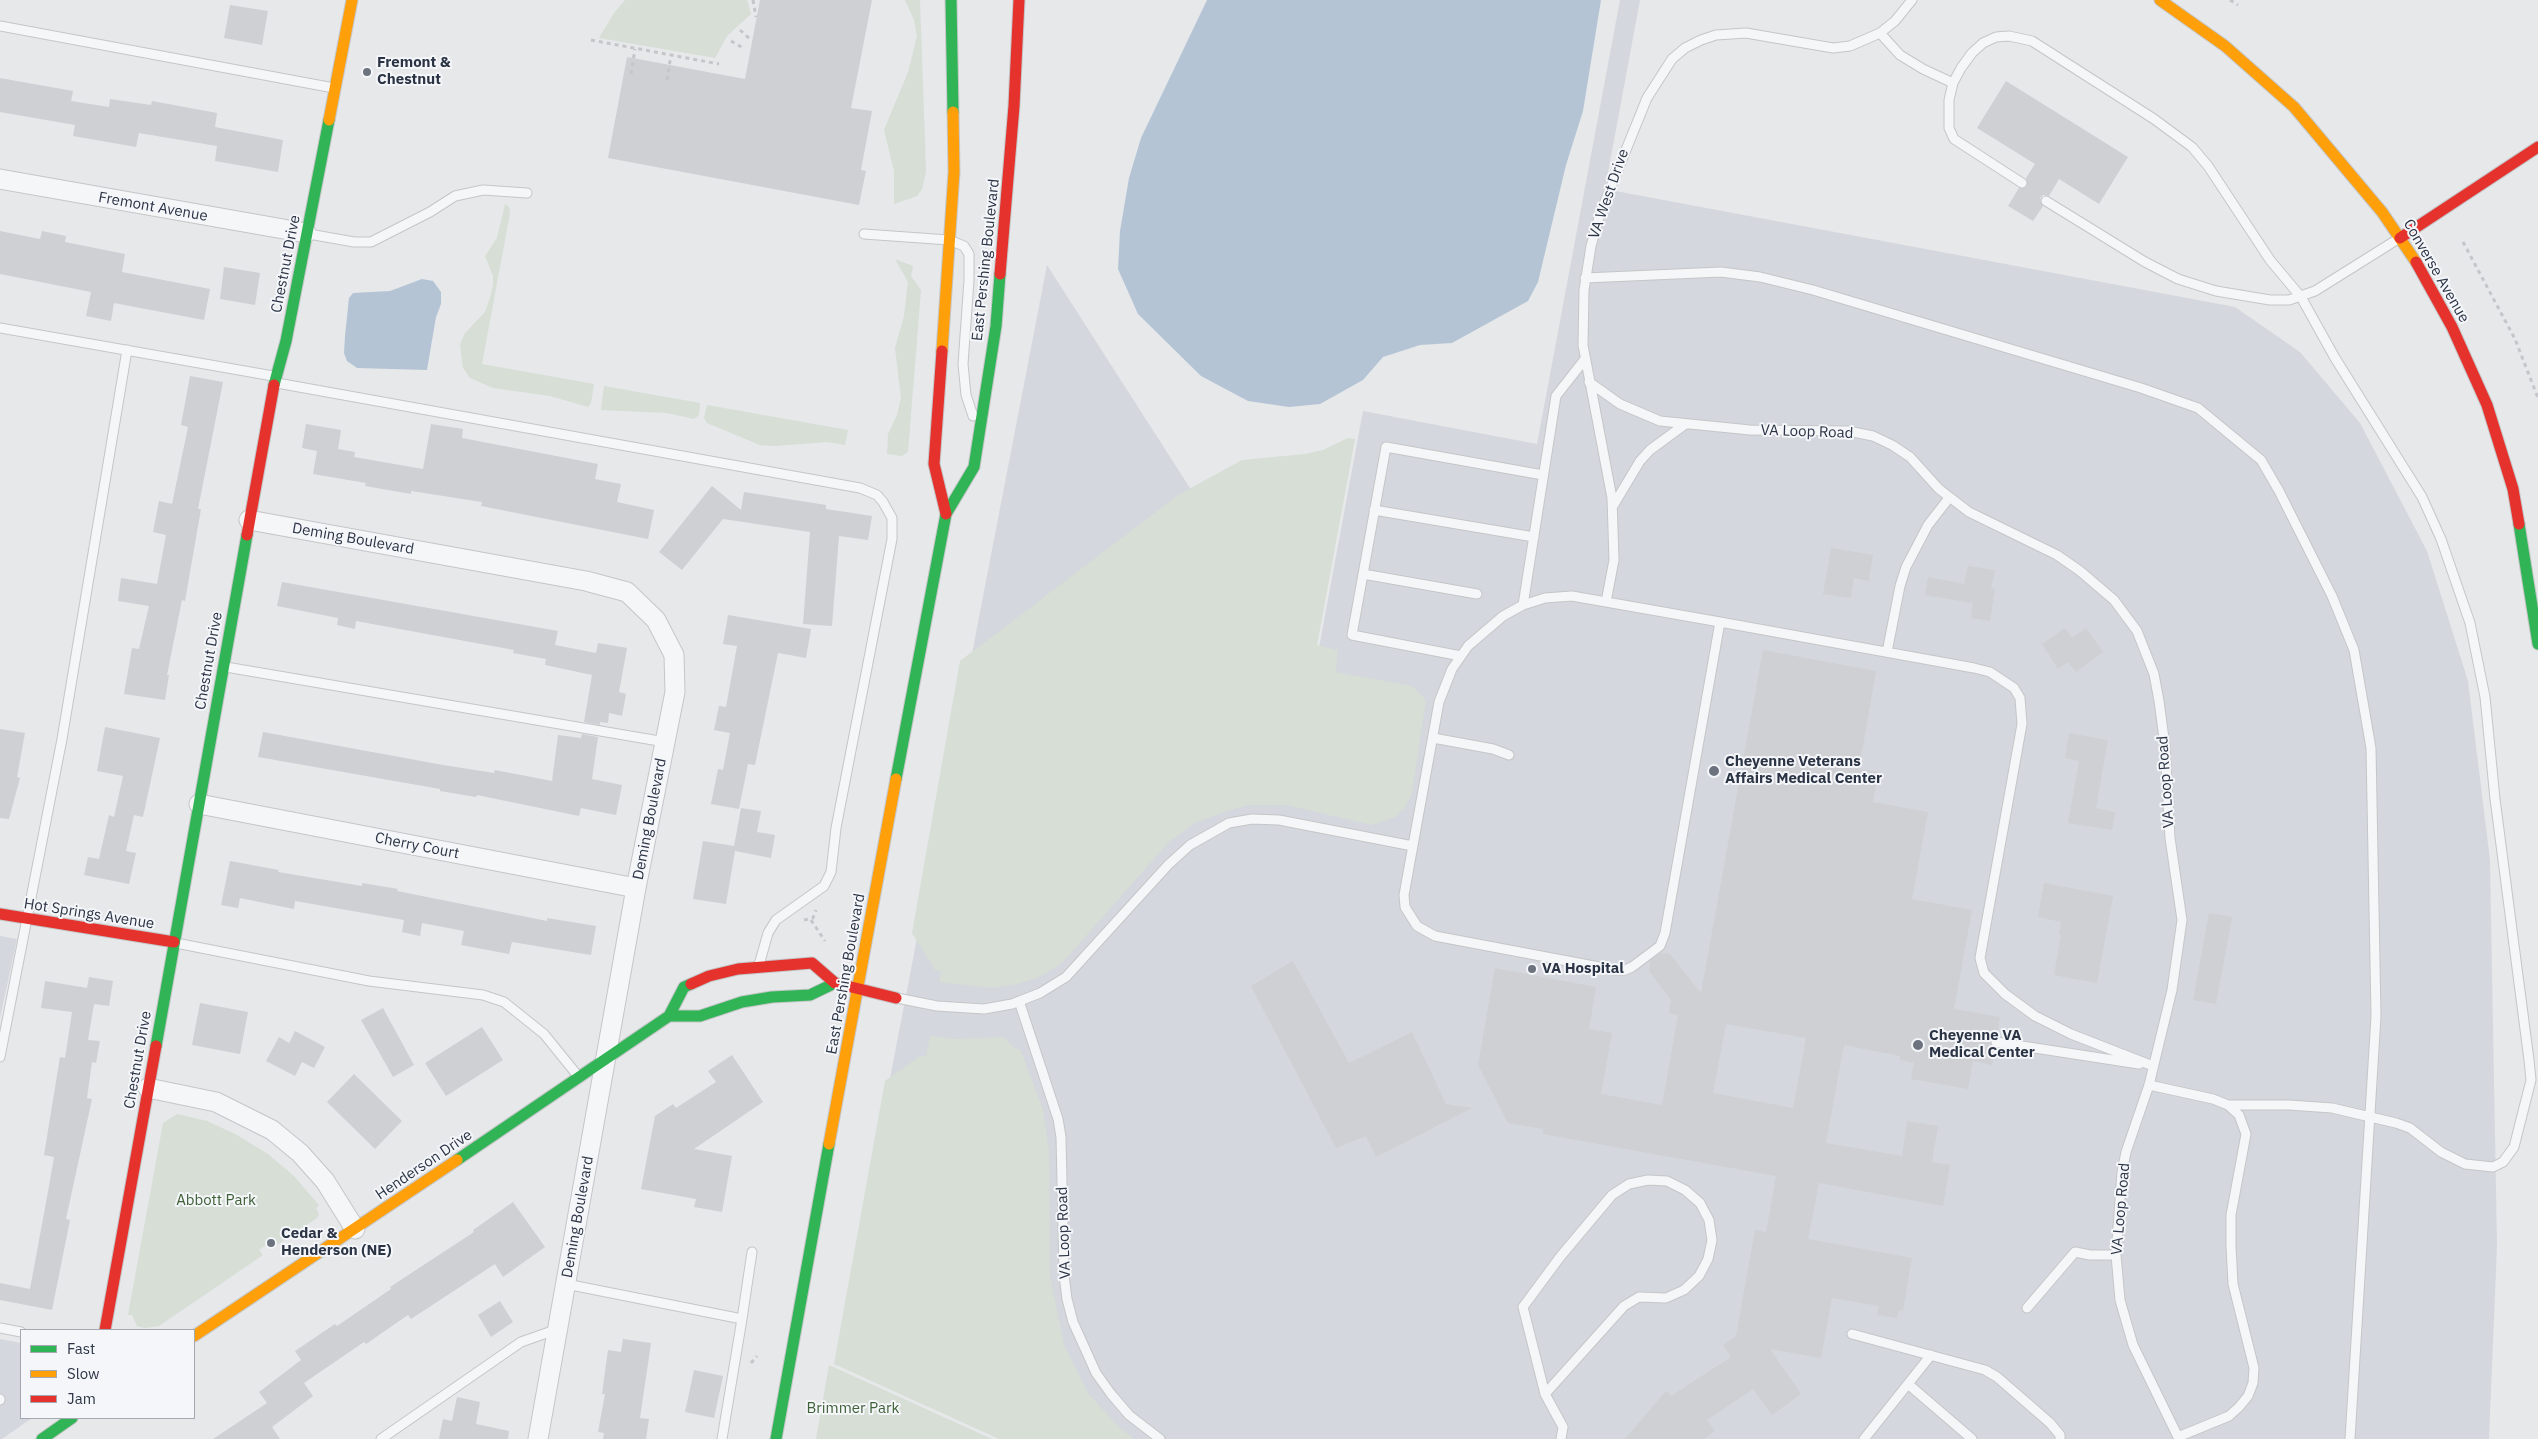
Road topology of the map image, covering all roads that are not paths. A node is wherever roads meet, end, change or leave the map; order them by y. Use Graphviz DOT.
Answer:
graph roads {
  1 [pos="352,0"];
  2 [pos="951,0"];
  3 [pos="1019,0"];
  4 [pos="1912,0"];
  5 [pos="2160,0"];
  6 [pos="0,26"];
  7 [pos="1880,33"];
  8 [pos="1953,83"];
  9 [pos="335,89"];
  10 [pos="2538,147"];
  11 [pos="0,179"];
  12 [pos="2022,183"];
  13 [pos="527,192"];
  14 [pos="2046,201"];
  15 [pos="306,233"];
  16 [pos="864,234"];
  17 [pos="2400,238"];
  18 [pos="949,240"];
  19 [pos="1585,278"];
  20 [pos="2301,297"];
  21 [pos="0,328"];
  22 [pos="127,350"];
  23 [pos="1585,358"];
  24 [pos="274,380"];
  25 [pos="1589,382"];
  26 [pos="1684,425"];
  27 [pos="979,434"];
  28 [pos="1543,475"];
  29 [pos="1949,498"];
  30 [pos="1613,507"];
  31 [pos="1374,510"];
  32 [pos="946,514"];
  33 [pos="249,520"];
  34 [pos="1534,537"];
  35 [pos="1363,574"];
  36 [pos="1477,594"];
  37 [pos="1606,602"];
  38 [pos="1523,605"];
  39 [pos="1720,622"];
  40 [pos="2538,644"];
  41 [pos="1887,652"];
  42 [pos="1460,656"];
  43 [pos="223,666"];
  44 [pos="1432,738"];
  45 [pos="665,742"];
  46 [pos="1509,755"];
  47 [pos="199,804"];
  48 [pos="1413,846"];
  49 [pos="636,888"];
  50 [pos="0,914"];
  51 [pos="28,919"];
  52 [pos="174,942"];
  53 [pos="759,965"];
  54 [pos="835,983"];
  55 [pos="858,989"];
  56 [pos="896,998"];
  57 [pos="1019,1001"];
  58 [pos="669,1016"];
  59 [pos="1996,1042"];
  60 [pos="0,1057"];
  61 [pos="604,1062"];
  62 [pos="2153,1066"];
  63 [pos="580,1079"];
  64 [pos="2149,1085"];
  65 [pos="148,1088"];
  66 [pos="2228,1105"];
  67 [pos="2371,1118"];
  68 [pos="355,1229"];
  69 [pos="752,1252"];
  70 [pos="2116,1255"];
  71 [pos="566,1284"];
  72 [pos="2027,1308"];
  73 [pos="742,1319"];
  74 [pos="0,1328"];
  75 [pos="105,1329"];
  76 [pos="558,1329"];
  77 [pos="20,1332"];
  78 [pos="1852,1334"];
  79 [pos="195,1335"];
  80 [pos="1931,1355"];
  81 [pos="1908,1384"];
  82 [pos="1545,1394"];
  83 [pos="71,1419"];
  84 [pos="2178,1438"];
  85 [pos="42,1439"];
  86 [pos="381,1439"];
  87 [pos="538,1439"];
  88 [pos="722,1439"];
  89 [pos="776,1439"];
  90 [pos="1160,1439"];
  91 [pos="1561,1439"];
  92 [pos="1864,1439"];
  93 [pos="1972,1439"];
  94 [pos="2060,1439"];
  95 [pos="2350,1439"];
  1 -- 9 [label="street, Chestnut Drive"];
  2 -- 18 [label="street, East Pershing Boulevard"];
  3 -- 27 [label="street, East Pershing Boulevard"];
  4 -- 7 [label="lane, VA West Drive"];
  5 -- 17 [label="street, Converse Avenue"];
  6 -- 9 [label="lane"];
  7 -- 8 [label="lane"];
  7 -- 19 [label="lane, VA West Drive"];
  8 -- 12 [label="lane"];
  8 -- 20 [label="lane"];
  9 -- 15 [label="street, Chestnut Drive"];
  10 -- 17 [label="street"];
  11 -- 15 [label="street, Fremont Avenue"];
  13 -- 15 [label="lane"];
  14 -- 20 [label="lane"];
  15 -- 24 [label="street, Chestnut Drive"];
  16 -- 18 [label="lane"];
  17 -- 20 [label="lane"];
  17 -- 40 [label="street, Converse Avenue"];
  18 -- 27 [label="lane"];
  18 -- 32 [label="street, East Pershing Boulevard"];
  19 -- 23 [label="lane, VA West Drive"];
  19 -- 67 [label="lane"];
  20 -- 67 [label="lane"];
  21 -- 22 [label="lane"];
  22 -- 24 [label="lane"];
  22 -- 51 [label="lane"];
  23 -- 25 [label="lane, VA West Drive"];
  23 -- 28 [label="lane"];
  24 -- 33 [label="street, Chestnut Drive"];
  24 -- 53 [label="lane"];
  25 -- 26 [label="lane, VA Loop Road"];
  25 -- 30 [label="lane, VA West Drive"];
  26 -- 29 [label="lane, VA Loop Road"];
  26 -- 30 [label="lane"];
  27 -- 32 [label="street, East Pershing Boulevard"];
  28 -- 31 [label="lane"];
  28 -- 34 [label="lane"];
  29 -- 41 [label="lane"];
  29 -- 62 [label="lane, VA Loop Road"];
  30 -- 37 [label="lane, VA West Drive"];
  31 -- 34 [label="lane"];
  31 -- 35 [label="lane"];
  32 -- 55 [label="street, East Pershing Boulevard"];
  33 -- 43 [label="street, Chestnut Drive"];
  33 -- 45 [label="street, Deming Boulevard"];
  34 -- 38 [label="lane"];
  35 -- 36 [label="lane"];
  35 -- 42 [label="lane"];
  37 -- 38 [label="lane"];
  37 -- 39 [label="lane"];
  38 -- 42 [label="lane"];
  39 -- 41 [label="lane"];
  39 -- 48 [label="lane"];
  41 -- 62 [label="lane"];
  42 -- 44 [label="lane"];
  43 -- 45 [label="lane"];
  43 -- 47 [label="street, Chestnut Drive"];
  44 -- 46 [label="lane"];
  44 -- 48 [label="lane"];
  45 -- 49 [label="street, Deming Boulevard"];
  47 -- 49 [label="street, Cherry Court"];
  47 -- 52 [label="street, Chestnut Drive"];
  48 -- 57 [label="lane"];
  49 -- 61 [label="street, Deming Boulevard"];
  50 -- 51 [label="street, Hot Springs Avenue"];
  51 -- 52 [label="street, Hot Springs Avenue"];
  51 -- 60 [label="lane"];
  52 -- 63 [label="lane"];
  52 -- 65 [label="street, Chestnut Drive"];
  53 -- 54 [label="street, Henderson Drive"];
  53 -- 58 [label="street, Henderson Drive"];
  54 -- 55 [label="street, Henderson Drive"];
  54 -- 58 [label="street"];
  55 -- 56 [label="street, Henderson Drive"];
  55 -- 89 [label="street, East Pershing Boulevard"];
  56 -- 57 [label="lane"];
  57 -- 90 [label="lane, VA Loop Road"];
  58 -- 61 [label="street, Henderson Drive"];
  59 -- 62 [label="lane"];
  61 -- 63 [label="street, Henderson Drive"];
  61 -- 71 [label="street, Deming Boulevard"];
  62 -- 64 [label="lane, VA Loop Road"];
  63 -- 68 [label="street, Henderson Drive"];
  64 -- 66 [label="lane"];
  64 -- 70 [label="lane, VA Loop Road"];
  65 -- 68 [label="street"];
  65 -- 75 [label="street, Chestnut Drive"];
  66 -- 67 [label="lane"];
  66 -- 84 [label="lane"];
  67 -- 95 [label="lane"];
  68 -- 79 [label="street, Henderson Drive"];
  69 -- 73 [label="lane"];
  70 -- 72 [label="lane"];
  70 -- 84 [label="lane, VA Loop Road"];
  71 -- 73 [label="lane"];
  71 -- 76 [label="street, Deming Boulevard"];
  73 -- 88 [label="lane"];
  74 -- 77 [label="lane"];
  76 -- 86 [label="lane"];
  76 -- 87 [label="street, Deming Boulevard"];
  78 -- 80 [label="lane"];
  80 -- 81 [label="lane"];
  80 -- 94 [label="lane"];
  81 -- 92 [label="lane"];
  81 -- 93 [label="lane"];
  82 -- 82 [label="lane"];
  82 -- 91 [label="lane"];
  83 -- 85 [label="street"];
}
